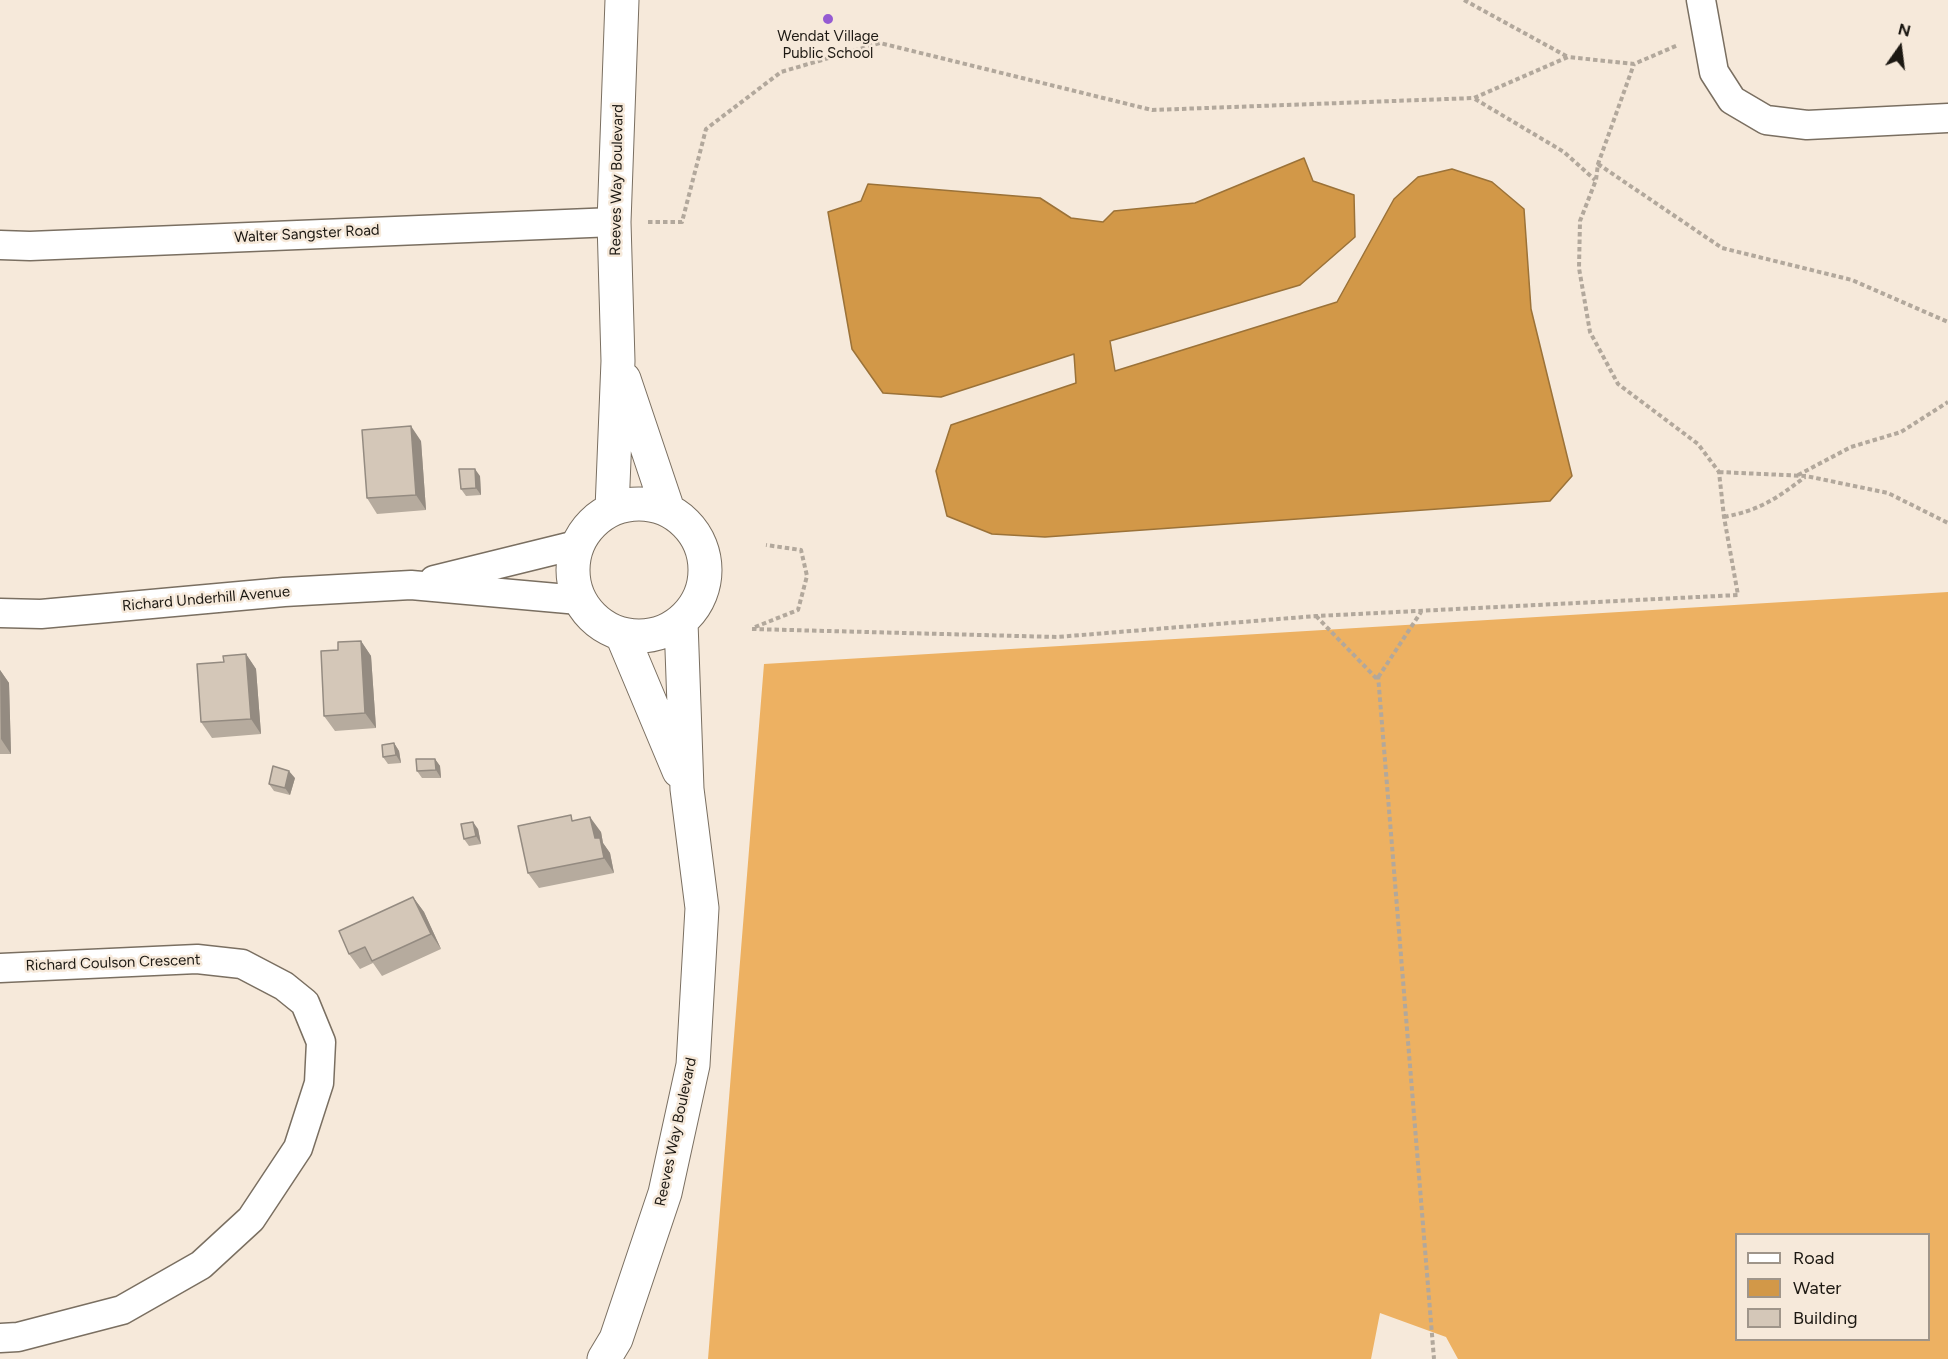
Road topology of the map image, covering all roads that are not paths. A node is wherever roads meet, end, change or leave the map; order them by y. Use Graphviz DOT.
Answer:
graph roads {
  1 [pos="622,0"];
  2 [pos="1701,0"];
  3 [pos="1948,117"];
  4 [pos="615,222"];
  5 [pos="0,246"];
  6 [pos="618,361"];
  7 [pos="612,509"];
  8 [pos="668,510"];
  9 [pos="576,545"];
  10 [pos="411,585"];
  11 [pos="579,600"];
  12 [pos="0,613"];
  13 [pos="681,622"];
  14 [pos="622,634"];
  15 [pos="687,789"];
  16 [pos="0,968"];
  17 [pos="0,1338"];
  18 [pos="604,1359"];
  1 -- 4 [label="street, Reeves Way Boulevard"];
  2 -- 3 [label="street"];
  4 -- 5 [label="street, Walter Sangster Road"];
  4 -- 6 [label="street, Reeves Way Boulevard"];
  6 -- 7 [label="street, Reeves Way Boulevard"];
  6 -- 8 [label="street, Reeves Way Boulevard"];
  7 -- 8 [label="street"];
  7 -- 9 [label="street"];
  8 -- 13 [label="street"];
  9 -- 10 [label="street, Richard Underhill Avenue"];
  9 -- 11 [label="street"];
  10 -- 11 [label="street, Richard Underhill Avenue"];
  10 -- 12 [label="street, Richard Underhill Avenue"];
  11 -- 14 [label="street"];
  13 -- 14 [label="street"];
  13 -- 15 [label="street, Reeves Way Boulevard"];
  14 -- 15 [label="street, Reeves Way Boulevard"];
  15 -- 18 [label="street, Reeves Way Boulevard"];
  16 -- 17 [label="street, Richard Coulson Crescent"];
}
